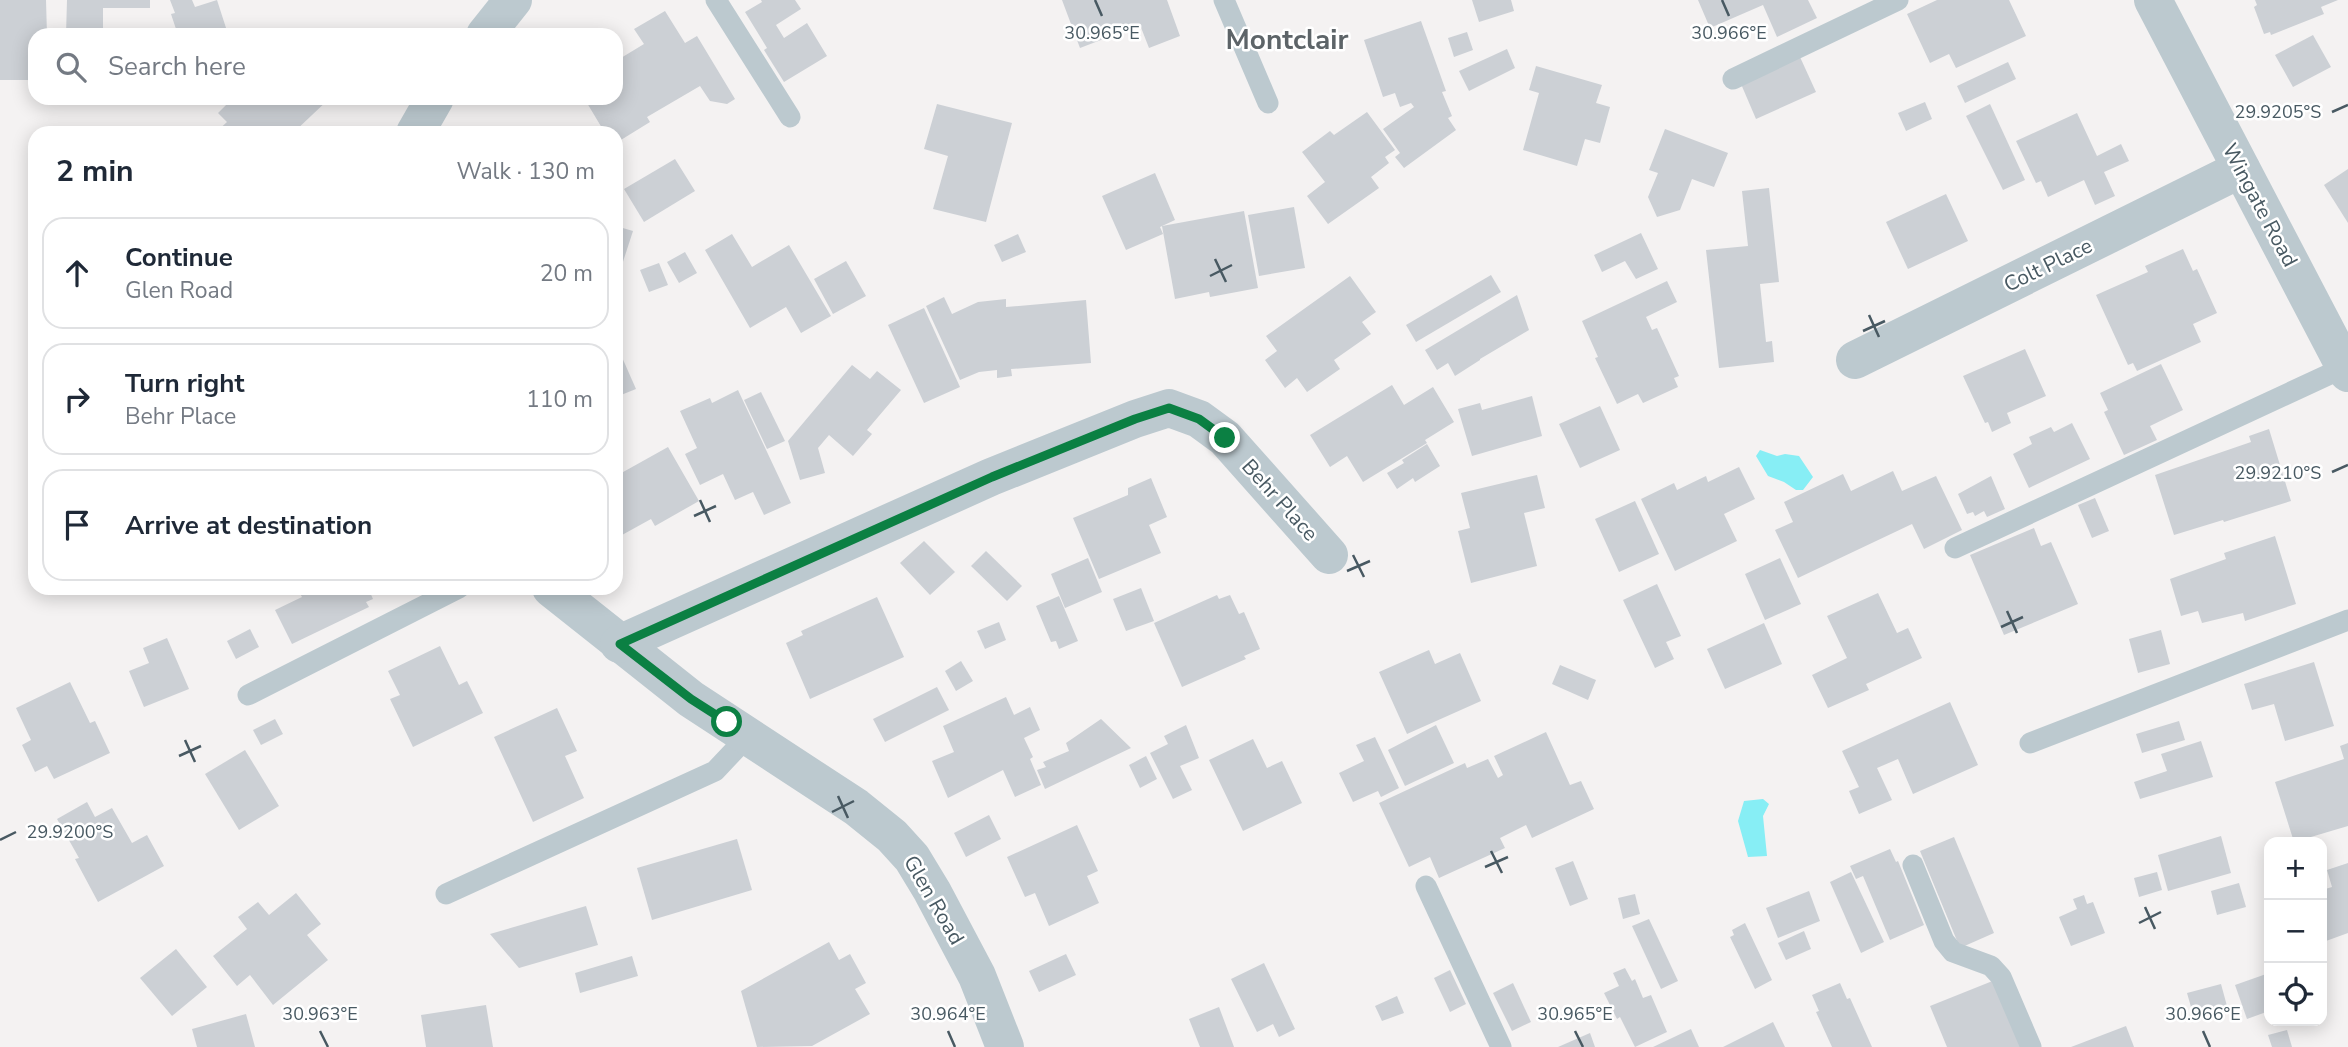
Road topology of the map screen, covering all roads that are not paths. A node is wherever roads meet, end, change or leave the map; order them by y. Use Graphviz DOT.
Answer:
graph roads {
  1 [pos="513,0"];
  2 [pos="716,0"];
  3 [pos="1224,0"];
  4 [pos="1898,0"];
  5 [pos="2153,0"];
  6 [pos="491,28"];
  7 [pos="1733,79"];
  8 [pos="1268,103"];
  9 [pos="431,105"];
  10 [pos="790,117"];
  11 [pos="419,126"];
  12 [pos="2241,169"];
  13 [pos="2343,349"];
  14 [pos="1855,360"];
  15 [pos="1955,548"];
  16 [pos="1329,555"];
  17 [pos="445,595"];
  18 [pos="560,595"];
  19 [pos="2348,620"];
  20 [pos="620,644"];
  21 [pos="247,695"];
  22 [pos="748,736"];
  23 [pos="2030,743"];
  24 [pos="1913,864"];
  25 [pos="1426,886"];
  26 [pos="446,894"];
  27 [pos="1005,1047"];
  28 [pos="1501,1047"];
  29 [pos="2031,1047"];
  1 -- 6 [label="street"];
  2 -- 10 [label="lane"];
  3 -- 8 [label="lane"];
  4 -- 7 [label="lane"];
  5 -- 12 [label="street, Wingate Road"];
  9 -- 11 [label="street"];
  12 -- 13 [label="street, Wingate Road"];
  12 -- 14 [label="street, Colt Place"];
  13 -- 15 [label="lane"];
  16 -- 20 [label="street, Behr Place"];
  17 -- 21 [label="lane"];
  18 -- 20 [label="street, Glen Road"];
  19 -- 23 [label="lane"];
  20 -- 22 [label="street, Glen Road"];
  22 -- 26 [label="lane"];
  22 -- 27 [label="street, Glen Road"];
  24 -- 29 [label="lane"];
  25 -- 28 [label="lane"];
}
